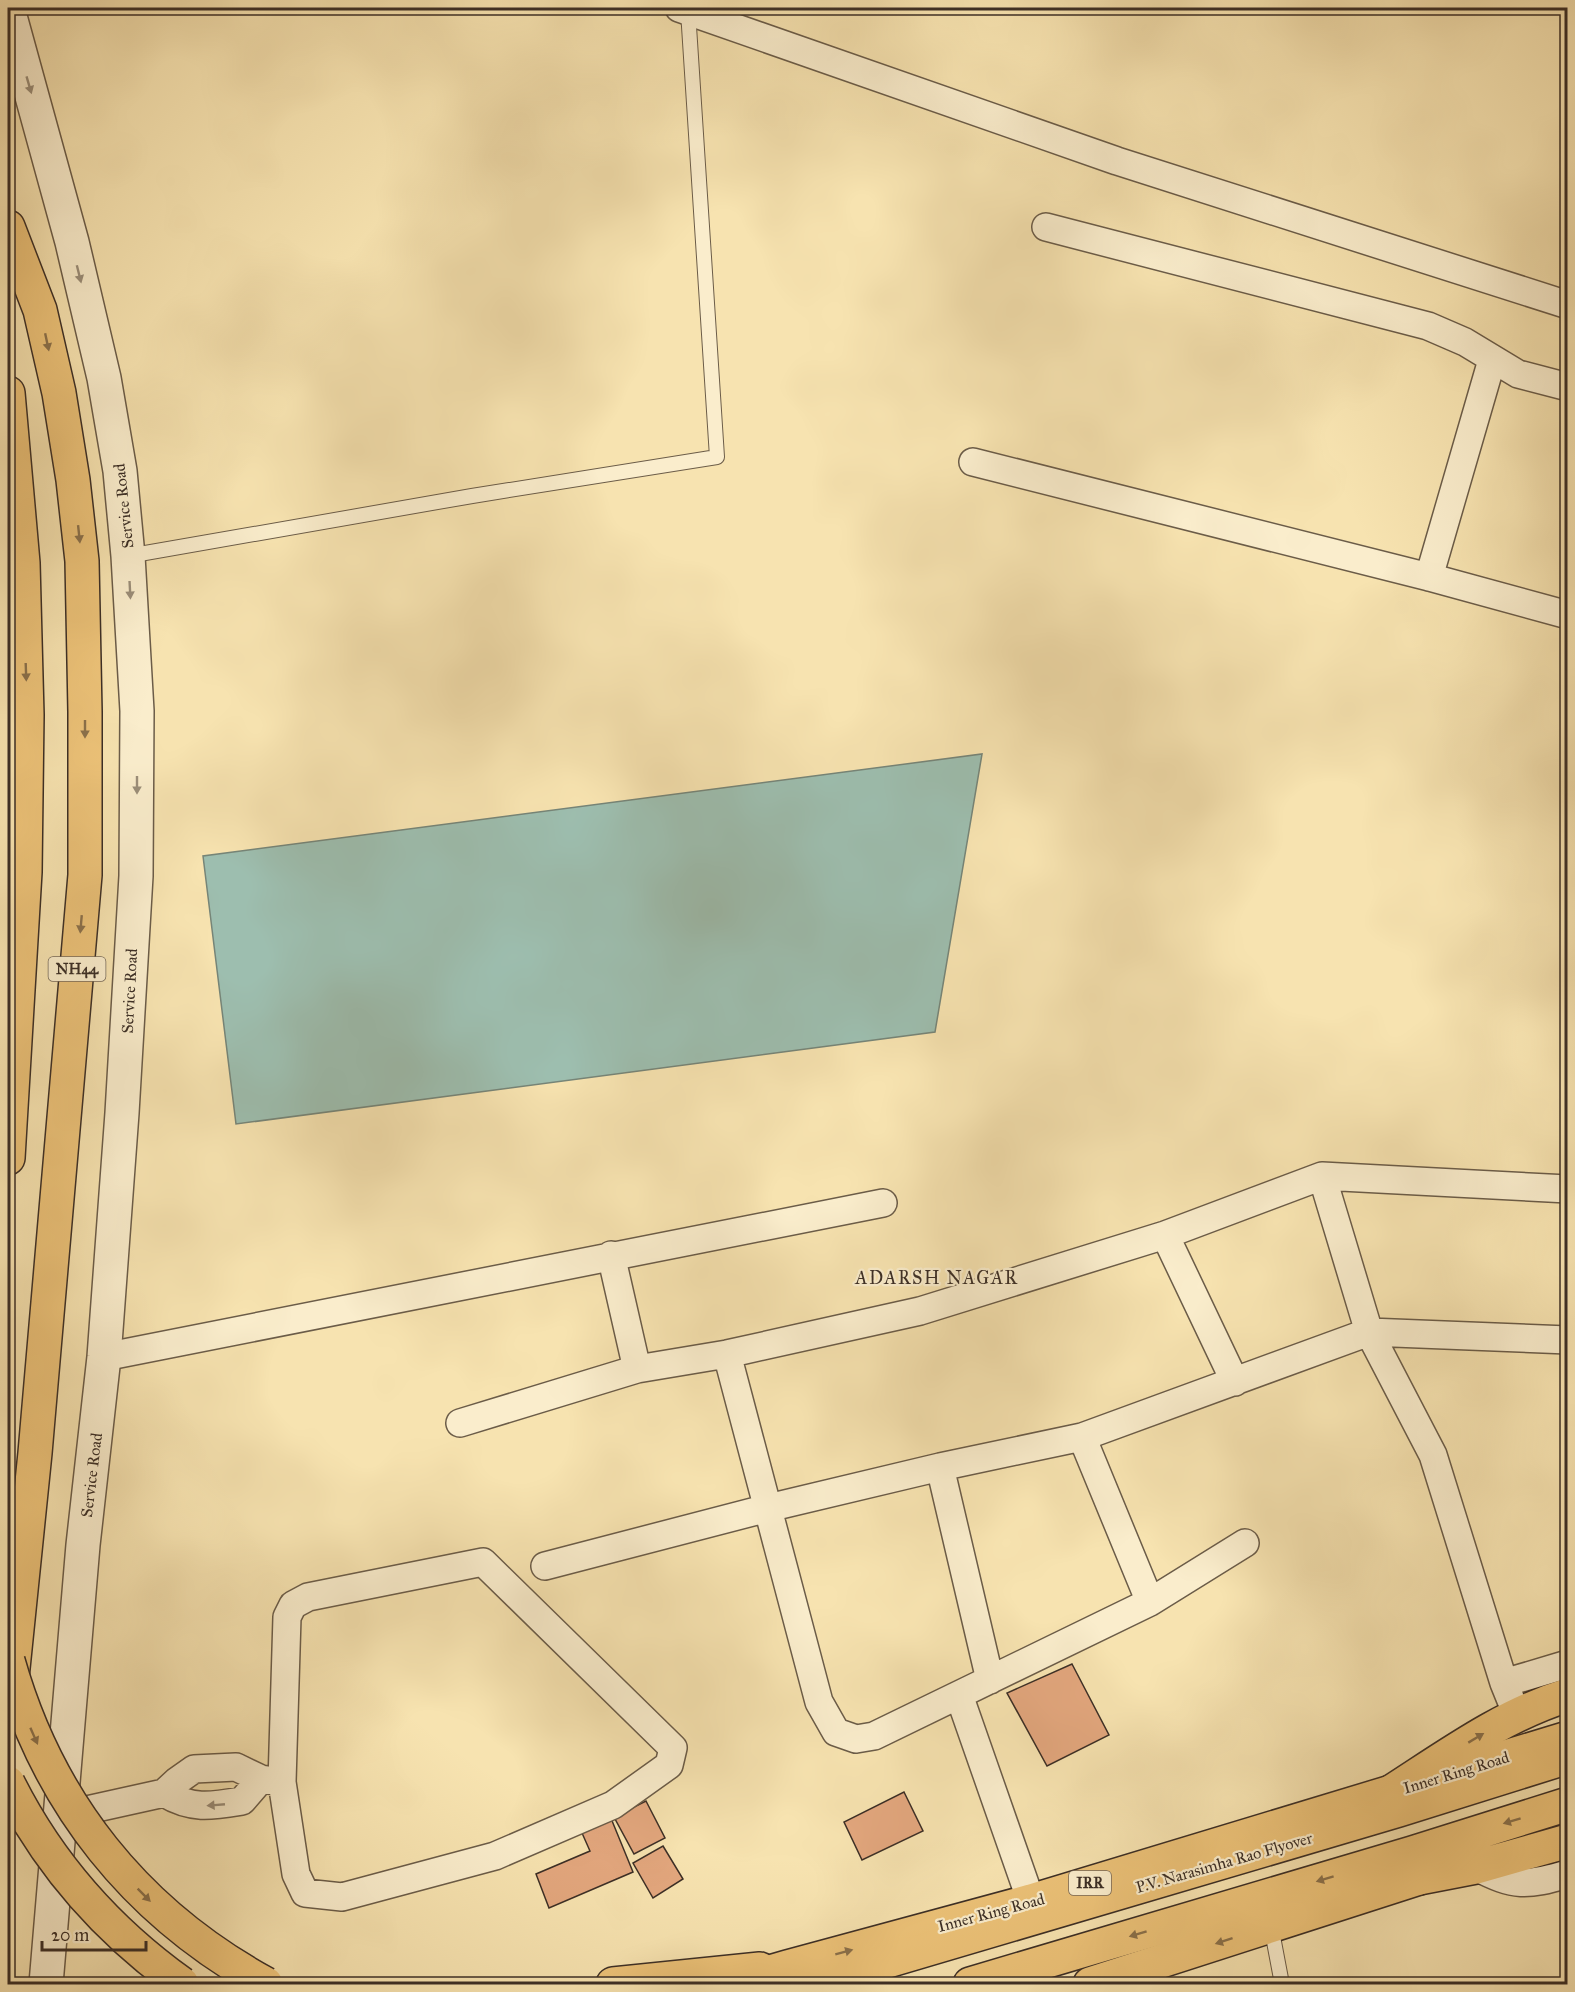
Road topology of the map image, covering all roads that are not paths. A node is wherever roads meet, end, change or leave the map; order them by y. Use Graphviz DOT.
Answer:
graph roads {
  1 [pos="8,9"];
  2 [pos="683,9"];
  3 [pos="8,227"];
  4 [pos="1046,227"];
  5 [pos="1568,305"];
  6 [pos="1492,360"];
  7 [pos="1568,387"];
  8 [pos="8,398"];
  9 [pos="974,462"];
  10 [pos="128,556"];
  11 [pos="1429,577"];
  12 [pos="1568,615"];
  13 [pos="8,1158"];
  14 [pos="1322,1176"];
  15 [pos="1568,1189"];
  16 [pos="883,1203"];
  17 [pos="1165,1235"];
  18 [pos="611,1255"];
  19 [pos="1368,1332"];
  20 [pos="1568,1340"];
  21 [pos="727,1354"];
  22 [pos="104,1357"];
  23 [pos="637,1369"];
  24 [pos="1235,1382"];
  25 [pos="460,1423"];
  26 [pos="1082,1437"];
  27 [pos="940,1467"];
  28 [pos="768,1508"];
  29 [pos="1245,1543"];
  30 [pos="545,1566"];
  31 [pos="1150,1602"];
  32 [pos="8,1661"];
  33 [pos="1568,1664"];
  34 [pos="990,1680"];
  35 [pos="1504,1683"];
  36 [pos="959,1695"];
  37 [pos="1568,1695"];
  38 [pos="1517,1715"];
  39 [pos="8,1717"];
  40 [pos="1568,1738"];
  41 [pos="1568,1757"];
  42 [pos="272,1780"];
  43 [pos="8,1783"];
  44 [pos="1391,1792"];
  45 [pos="164,1793"];
  46 [pos="1568,1804"];
  47 [pos="60,1816"];
  48 [pos="1568,1829"];
  49 [pos="1568,1841"];
  50 [pos="1476,1867"];
  51 [pos="1568,1874"];
  52 [pos="1419,1878"];
  53 [pos="1031,1901"];
  54 [pos="1271,1926"];
  55 [pos="799,1976"];
  56 [pos="46,1984"];
  57 [pos="182,1984"];
  58 [pos="266,1984"];
  59 [pos="613,1984"];
  60 [pos="729,1984"];
  61 [pos="970,1984"];
  62 [pos="1097,1984"];
  63 [pos="1282,1984"];
  1 -- 10 [label="street, Service Road, one-way"];
  2 -- 5 [label="street"];
  2 -- 10 [label="lane"];
  3 -- 39 [label="main road, NH44, one-way"];
  4 -- 6 [label="street"];
  6 -- 7 [label="street"];
  6 -- 11 [label="street"];
  8 -- 13 [label="main road, one-way"];
  9 -- 11 [label="street"];
  10 -- 22 [label="street, Service Road, one-way"];
  11 -- 12 [label="street"];
  14 -- 15 [label="street"];
  14 -- 17 [label="street"];
  14 -- 19 [label="street"];
  16 -- 18 [label="street"];
  17 -- 21 [label="street"];
  17 -- 24 [label="street"];
  18 -- 22 [label="street"];
  18 -- 23 [label="street"];
  19 -- 20 [label="street"];
  19 -- 24 [label="street"];
  19 -- 35 [label="street"];
  21 -- 23 [label="street"];
  21 -- 28 [label="street"];
  22 -- 47 [label="street, Service Road"];
  23 -- 25 [label="street"];
  24 -- 26 [label="street"];
  26 -- 27 [label="street"];
  26 -- 31 [label="street"];
  27 -- 28 [label="street"];
  27 -- 34 [label="street"];
  28 -- 30 [label="street"];
  28 -- 36 [label="street"];
  29 -- 31 [label="street"];
  31 -- 34 [label="street"];
  32 -- 58 [label="main road, one-way, bridge"];
  33 -- 35 [label="street"];
  34 -- 36 [label="street"];
  35 -- 38 [label="street"];
  36 -- 53 [label="street"];
  37 -- 38 [label="main road"];
  44 -- 38 [label="main road, one-way"];
  40 -- 44 [label="main road, Inner Ring Road / IRR"];
  41 -- 55 [label="main road, P.V. Narasimha Rao Flyover"];
  42 -- 42 [label="street"];
  42 -- 45 [label="street, one-way"];
  42 -- 45 [label="street"];
  43 -- 57 [label="main road, bridge"];
  44 -- 53 [label="main road, Inner Ring Road / IRR"];
  45 -- 47 [label="street"];
  46 -- 61 [label="main road, one-way"];
  47 -- 56 [label="street, Service Road"];
  48 -- 52 [label="main road"];
  49 -- 50 [label="main road"];
  50 -- 51 [label="street"];
  50 -- 52 [label="main road"];
  52 -- 54 [label="main road"];
  55 -- 53 [label="main road, Inner Ring Road / IRR, one-way"];
  54 -- 62 [label="main road, one-way"];
  54 -- 63 [label="lane"];
  55 -- 59 [label="main road, Inner Ring Road / IRR"];
  55 -- 60 [label="main road, IRR"];
}
